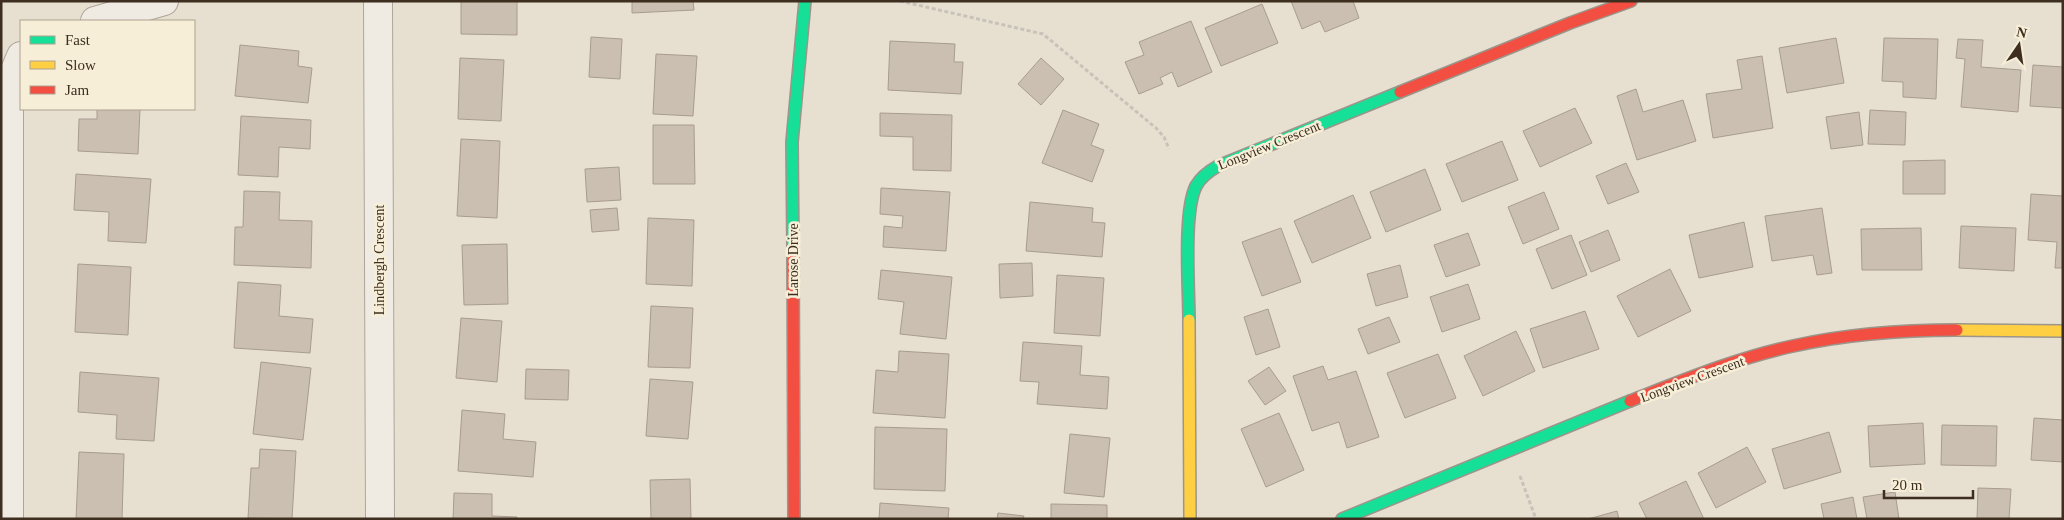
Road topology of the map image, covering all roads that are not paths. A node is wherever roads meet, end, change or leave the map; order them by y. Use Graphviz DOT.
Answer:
graph roads {
  1 [pos="164,1"];
  2 [pos="378,1"];
  3 [pos="805,1"];
  4 [pos="1631,1"];
  5 [pos="98,20"];
  6 [pos="20,58"];
  7 [pos="2063,331"];
  8 [pos="5,378"];
  9 [pos="9,519"];
  10 [pos="380,519"];
  11 [pos="794,519"];
  12 [pos="1190,519"];
  13 [pos="1342,519"];
  1 -- 5 [label="street"];
  2 -- 10 [label="street, Lindbergh Crescent"];
  3 -- 11 [label="street, Larose Drive"];
  4 -- 12 [label="street, Longview Crescent"];
  6 -- 8 [label="street"];
  7 -- 13 [label="street, Longview Crescent"];
  8 -- 9 [label="street"];
}
